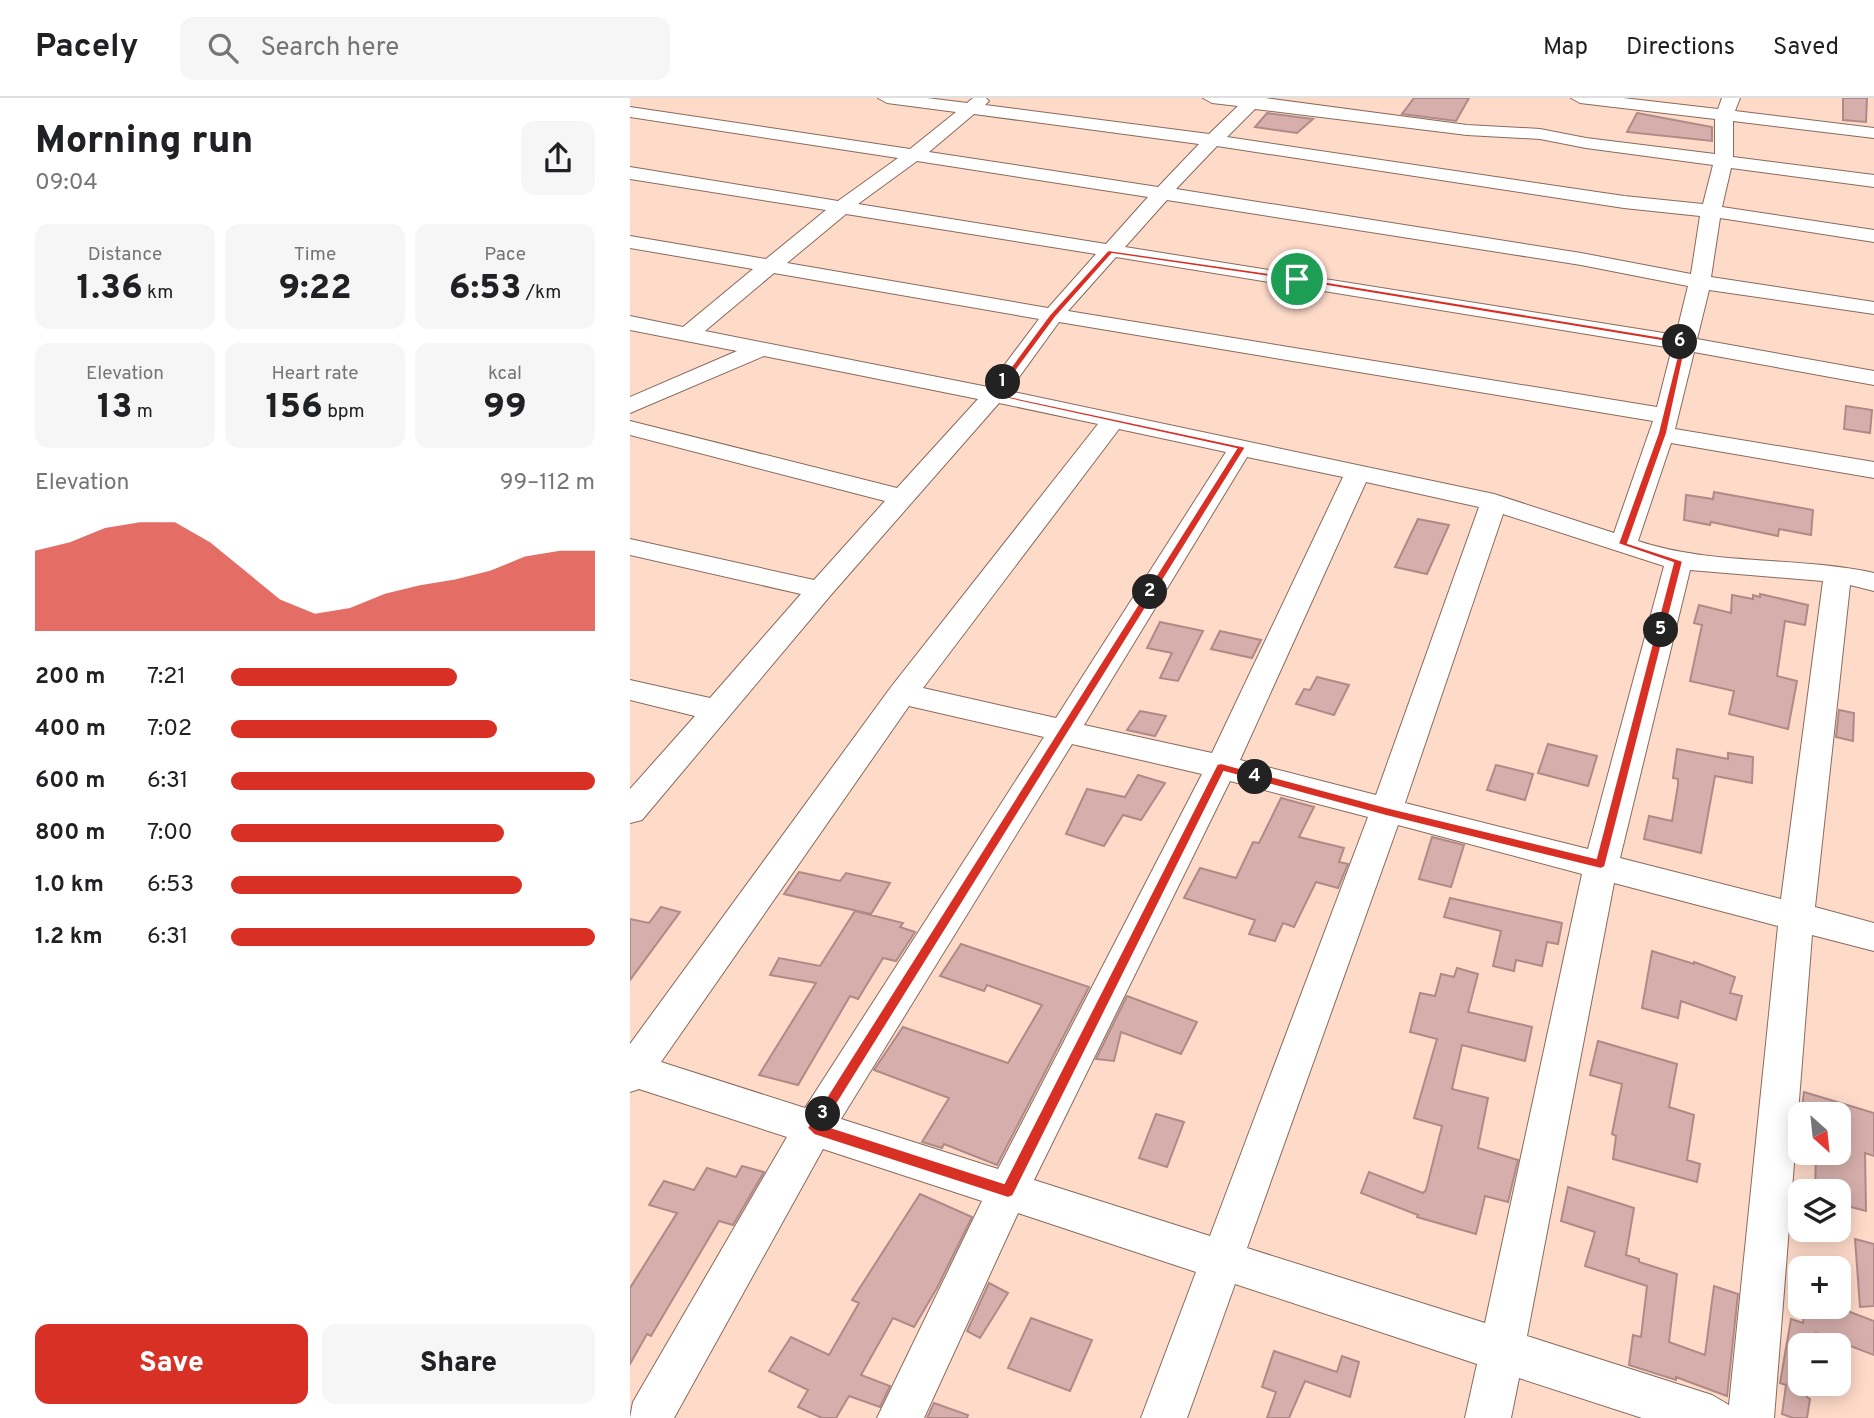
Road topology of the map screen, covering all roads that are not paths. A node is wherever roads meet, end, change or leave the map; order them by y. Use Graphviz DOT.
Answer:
graph roads {
  1 [pos="887,98"];
  2 [pos="1212,98"];
  3 [pos="1580,98"];
  4 [pos="1253,101"];
  5 [pos="977,104"];
  6 [pos="698,105"];
  7 [pos="1727,107"];
  8 [pos="630,112"];
  9 [pos="678,118"];
  10 [pos="1874,133"];
  11 [pos="1212,140"];
  12 [pos="914,155"];
  13 [pos="1724,160"];
  14 [pos="630,173"];
  15 [pos="1874,181"];
  16 [pos="1162,192"];
  17 [pos="843,206"];
  18 [pos="1711,211"];
  19 [pos="1874,236"];
  20 [pos="630,242"];
  21 [pos="1110,252"];
  22 [pos="771,265"];
  23 [pos="1700,282"];
  24 [pos="1874,308"];
  25 [pos="1053,316"];
  26 [pos="630,323"];
  27 [pos="689,333"];
  28 [pos="1684,343"];
  29 [pos="761,349"];
  30 [pos="1874,378"];
  31 [pos="994,395"];
  32 [pos="630,406"];
  33 [pos="1112,422"];
  34 [pos="1664,425"];
  35 [pos="630,428"];
  36 [pos="1241,447"];
  37 [pos="1874,470"];
  38 [pos="1358,473"];
  39 [pos="901,497"];
  40 [pos="1494,502"];
  41 [pos="1623,544"];
  42 [pos="630,547"];
  43 [pos="1678,561"];
  44 [pos="1838,574"];
  45 [pos="1874,582"];
  46 [pos="820,590"];
  47 [pos="630,690"];
  48 [pos="902,694"];
  49 [pos="716,710"];
  50 [pos="1064,731"];
  51 [pos="1221,767"];
  52 [pos="630,811"];
  53 [pos="1386,812"];
  54 [pos="1601,864"];
  55 [pos="1796,917"];
  56 [pos="1874,937"];
  57 [pos="631,1071"];
  58 [pos="814,1128"];
  59 [pos="1008,1191"];
  60 [pos="1222,1260"];
  61 [pos="1502,1350"];
  62 [pos="649,1418"];
  63 [pos="900,1418"];
  64 [pos="1164,1418"];
  65 [pos="1488,1418"];
  66 [pos="1712,1418"];
  67 [pos="1751,1418"];
  1 -- 5 [label="street"];
  2 -- 4 [label="street"];
  3 -- 7 [label="street"];
  4 -- 11 [label="street"];
  4 -- 13 [label="street"];
  5 -- 11 [label="street"];
  5 -- 12 [label="street"];
  6 -- 9 [label="street"];
  7 -- 10 [label="street"];
  7 -- 13 [label="street"];
  8 -- 9 [label="street"];
  9 -- 12 [label="street"];
  11 -- 16 [label="street"];
  11 -- 18 [label="street"];
  12 -- 16 [label="street"];
  12 -- 17 [label="street"];
  13 -- 15 [label="street"];
  13 -- 18 [label="street"];
  14 -- 17 [label="street"];
  16 -- 21 [label="street"];
  16 -- 23 [label="street"];
  17 -- 21 [label="street"];
  17 -- 22 [label="street"];
  18 -- 19 [label="street"];
  18 -- 23 [label="street"];
  20 -- 22 [label="street"];
  21 -- 25 [label="street"];
  21 -- 28 [label="street"];
  22 -- 25 [label="street"];
  22 -- 27 [label="street"];
  23 -- 24 [label="street"];
  23 -- 28 [label="street"];
  25 -- 31 [label="street"];
  25 -- 34 [label="street"];
  26 -- 27 [label="street"];
  27 -- 29 [label="street"];
  28 -- 30 [label="street"];
  28 -- 34 [label="street"];
  29 -- 31 [label="street"];
  29 -- 32 [label="street"];
  31 -- 33 [label="street"];
  31 -- 39 [label="street"];
  33 -- 36 [label="street"];
  33 -- 48 [label="street"];
  34 -- 37 [label="street"];
  34 -- 41 [label="street"];
  35 -- 39 [label="street"];
  36 -- 38 [label="street"];
  36 -- 50 [label="street"];
  38 -- 40 [label="street"];
  38 -- 51 [label="street"];
  39 -- 46 [label="street"];
  40 -- 41 [label="street"];
  40 -- 53 [label="street"];
  41 -- 43 [label="street"];
  42 -- 46 [label="street"];
  43 -- 44 [label="street"];
  43 -- 54 [label="street"];
  44 -- 45 [label="street"];
  44 -- 55 [label="street"];
  46 -- 49 [label="street"];
  47 -- 49 [label="street"];
  48 -- 50 [label="street"];
  48 -- 57 [label="street"];
  49 -- 52 [label="street"];
  50 -- 51 [label="street"];
  50 -- 58 [label="street"];
  51 -- 53 [label="street"];
  51 -- 59 [label="street"];
  53 -- 54 [label="street"];
  53 -- 60 [label="street"];
  54 -- 55 [label="street"];
  54 -- 61 [label="street"];
  55 -- 56 [label="street"];
  55 -- 67 [label="street"];
  57 -- 58 [label="street"];
  58 -- 59 [label="street"];
  58 -- 62 [label="street"];
  59 -- 60 [label="street"];
  59 -- 63 [label="street"];
  60 -- 61 [label="street"];
  60 -- 64 [label="street"];
  61 -- 65 [label="street"];
  61 -- 66 [label="street"];
}
